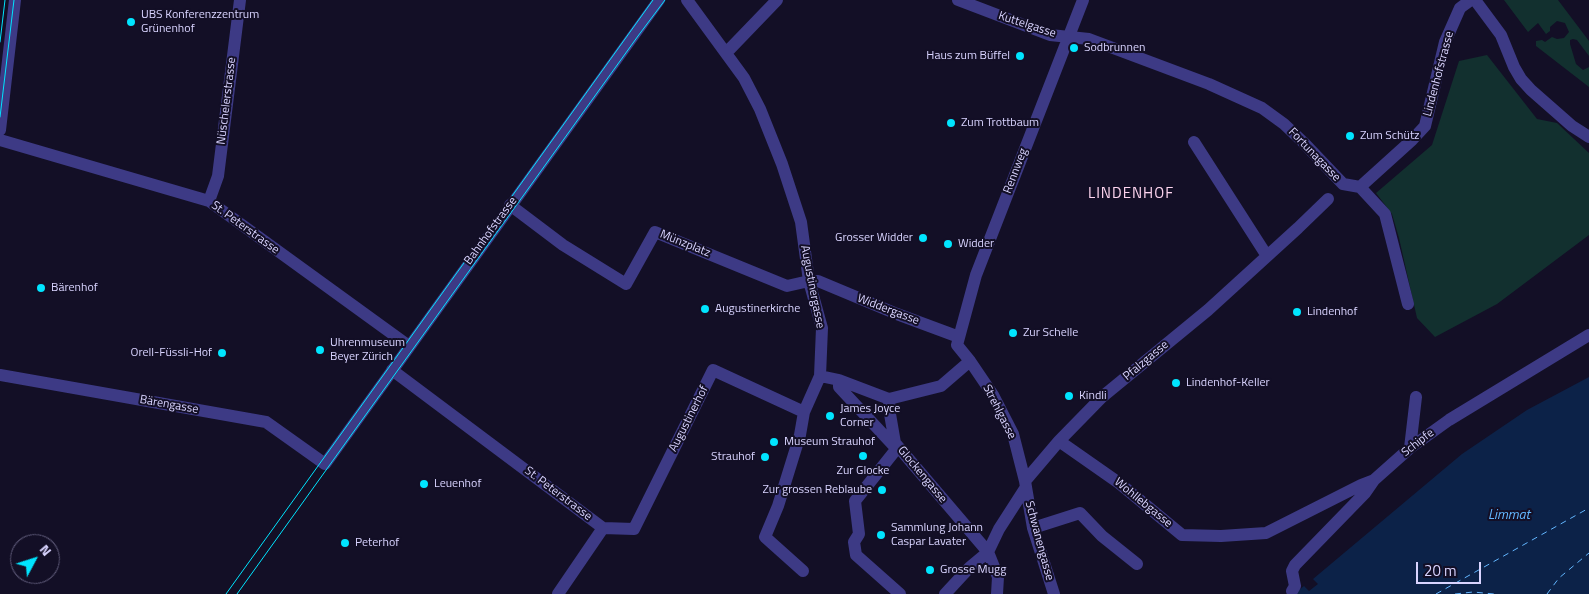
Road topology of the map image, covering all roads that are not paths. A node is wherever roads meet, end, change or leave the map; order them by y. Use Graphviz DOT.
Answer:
graph roads {
  1 [pos="15,0"];
  2 [pos="240,0"];
  3 [pos="659,0"];
  4 [pos="687,0"];
  5 [pos="777,0"];
  6 [pos="958,0"];
  7 [pos="1083,0"];
  8 [pos="1473,0"];
  9 [pos="1068,37"];
  10 [pos="726,53"];
  11 [pos="0,130"];
  12 [pos="1589,137"];
  13 [pos="0,140"];
  14 [pos="1194,142"];
  15 [pos="1360,187"];
  16 [pos="1335,192"];
  17 [pos="209,201"];
  18 [pos="510,205"];
  19 [pos="1268,256"];
  20 [pos="813,281"];
  21 [pos="1408,304"];
  22 [pos="1589,335"];
  23 [pos="958,341"];
  24 [pos="409,346"];
  25 [pos="970,361"];
  26 [pos="392,370"];
  27 [pos="0,374"];
  28 [pos="820,376"];
  29 [pos="839,380"];
  30 [pos="1416,397"];
  31 [pos="889,399"];
  32 [pos="804,412"];
  33 [pos="1059,442"];
  34 [pos="897,445"];
  35 [pos="1410,448"];
  36 [pos="325,464"];
  37 [pos="1374,480"];
  38 [pos="1025,484"];
  39 [pos="603,528"];
  40 [pos="1033,528"];
  41 [pos="988,552"];
  42 [pos="1137,564"];
  43 [pos="803,571"];
  44 [pos="1292,592"];
  45 [pos="558,594"];
  46 [pos="900,594"];
  47 [pos="945,594"];
  48 [pos="997,594"];
  49 [pos="1054,594"];
  1 -- 11 [label="street"];
  2 -- 17 [label="street, Nüschelerstrasse"];
  3 -- 18 [label="street, Bahnhofstrasse"];
  4 -- 10 [label="street, Augustinergasse"];
  5 -- 10 [label="street"];
  6 -- 9 [label="street, Kuttelgasse"];
  7 -- 9 [label="street, Rennweg"];
  8 -- 12 [label="street"];
  8 -- 15 [label="street, Lindenhofstrasse"];
  9 -- 16 [label="street, Fortunagasse"];
  9 -- 23 [label="street, Rennweg"];
  10 -- 20 [label="street, Augustinergasse"];
  13 -- 17 [label="street, St. Peterstrasse"];
  14 -- 19 [label="street"];
  15 -- 16 [label="street, Fortunagasse"];
  15 -- 21 [label="street"];
  16 -- 19 [label="street"];
  17 -- 24 [label="street, St. Peterstrasse"];
  18 -- 20 [label="street, Münzplatz"];
  18 -- 24 [label="street, Bahnhofstrasse"];
  19 -- 33 [label="street, Pfalzgasse"];
  20 -- 23 [label="street, Widdergasse"];
  20 -- 28 [label="street, Augustinergasse"];
  22 -- 35 [label="street, Schipfe"];
  23 -- 25 [label="street, Strehlgasse"];
  24 -- 26 [label="street, Bahnhofstrasse"];
  25 -- 31 [label="street"];
  25 -- 38 [label="street, Strehlgasse"];
  26 -- 36 [label="street, Bahnhofstrasse"];
  26 -- 39 [label="street, St. Peterstrasse"];
  27 -- 36 [label="street, Bärengasse"];
  28 -- 29 [label="street"];
  28 -- 32 [label="street, Augustinergasse"];
  29 -- 31 [label="street"];
  29 -- 34 [label="street, Glockengasse"];
  30 -- 35 [label="street"];
  31 -- 34 [label="street, Glockengasse"];
  32 -- 39 [label="street, Augustinerhof"];
  32 -- 43 [label="street, Augustinergasse"];
  33 -- 37 [label="street, Wohllebgasse"];
  33 -- 38 [label="street, Pfalzgasse"];
  34 -- 41 [label="street, Glockengasse"];
  34 -- 46 [label="street"];
  35 -- 37 [label="street, Schipfe"];
  37 -- 44 [label="street, Schipfe"];
  38 -- 40 [label="street, Schwanengasse"];
  38 -- 41 [label="street"];
  39 -- 45 [label="street"];
  40 -- 42 [label="street"];
  40 -- 49 [label="street, Schwanengasse"];
  41 -- 47 [label="street"];
  41 -- 48 [label="street"];
}
